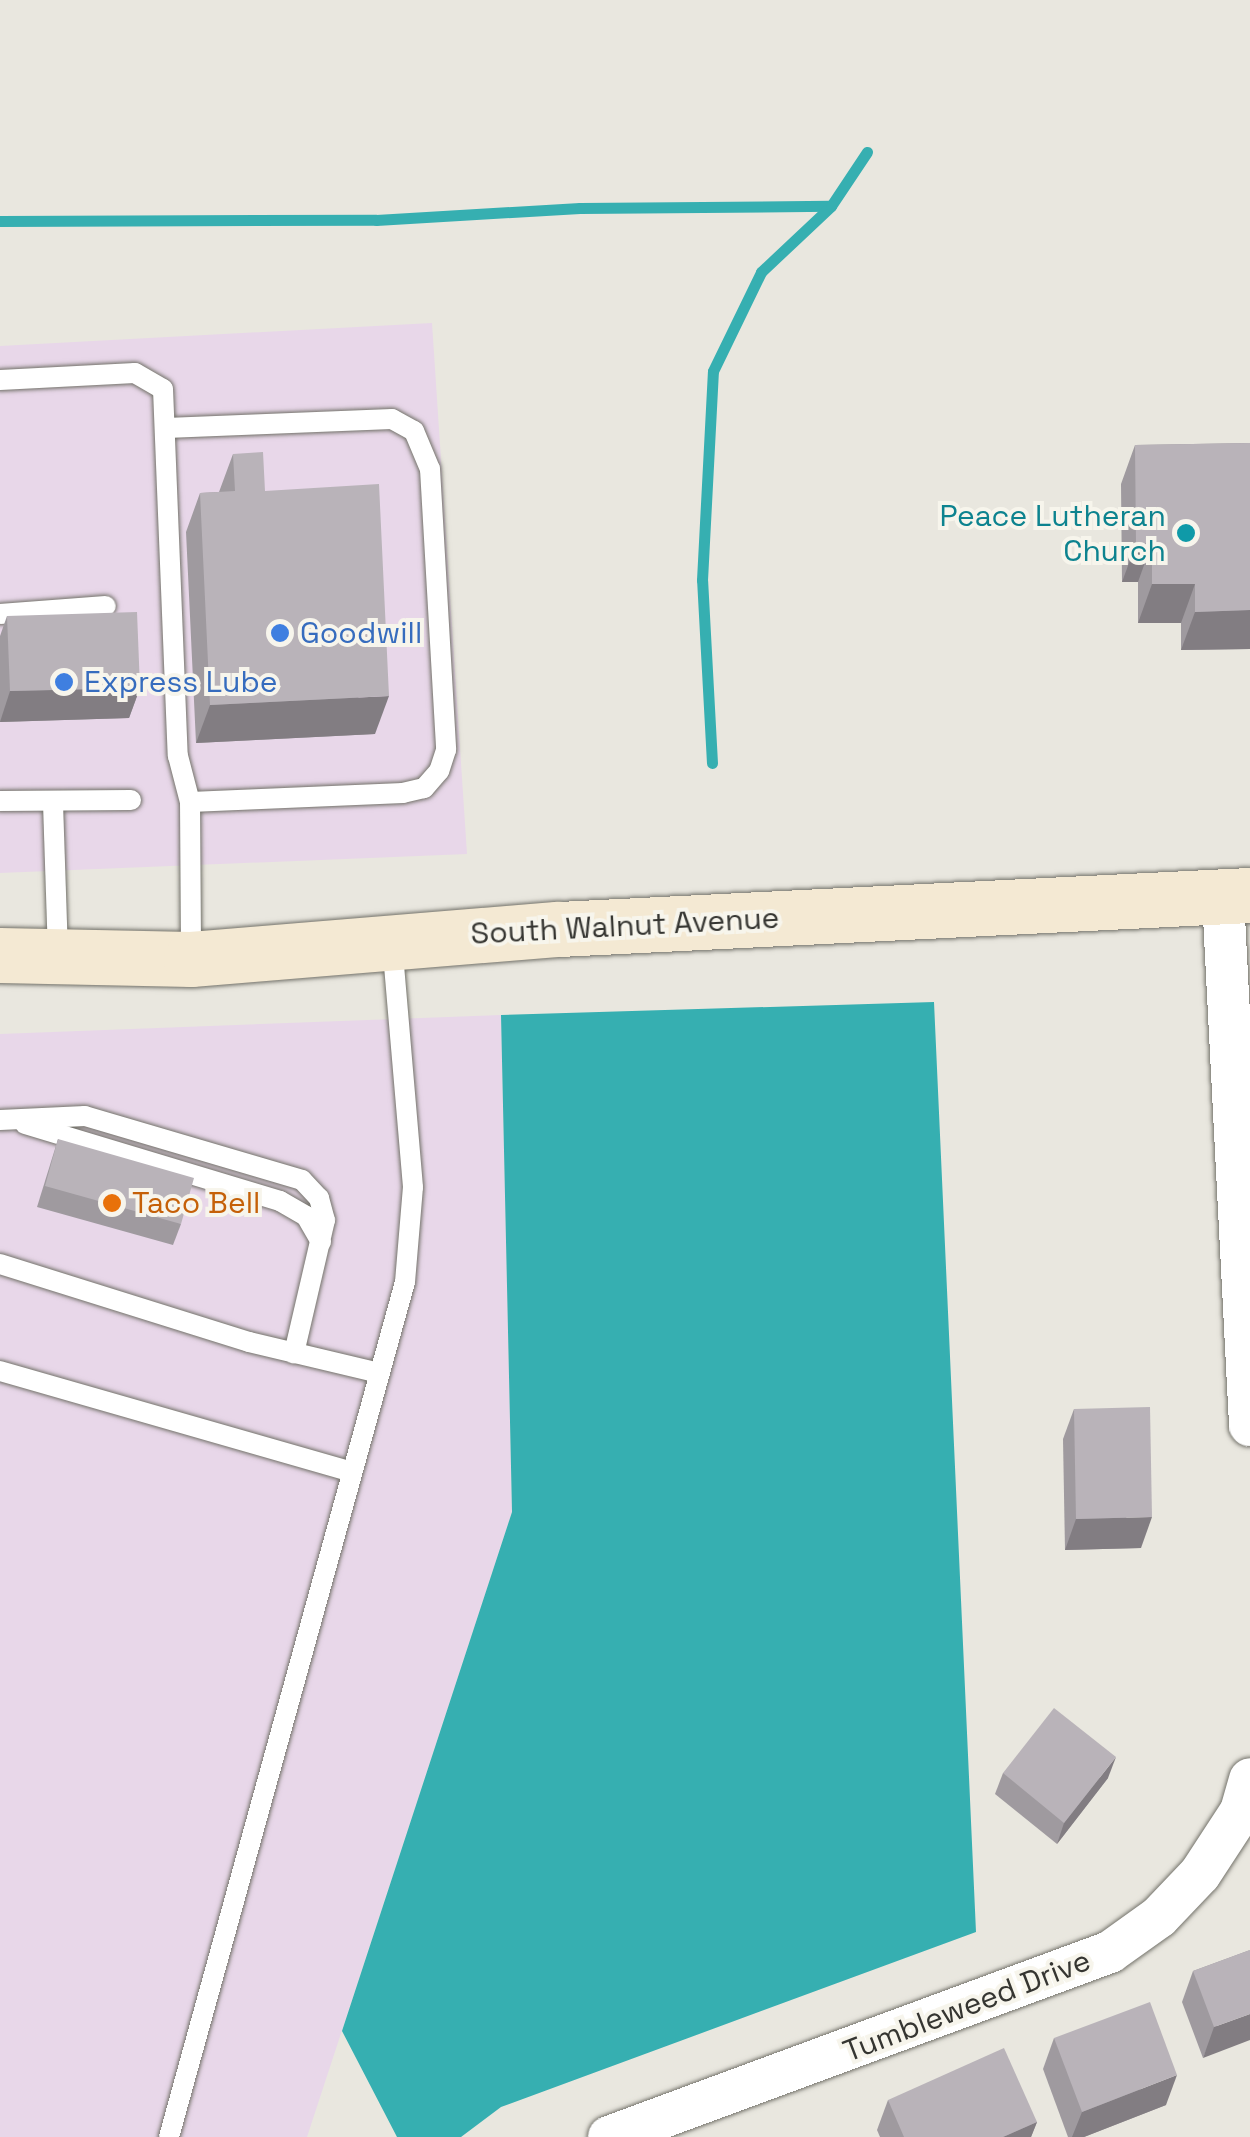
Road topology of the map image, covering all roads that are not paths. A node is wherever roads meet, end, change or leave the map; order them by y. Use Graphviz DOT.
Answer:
graph roads {
  1 [pos="0,380"];
  2 [pos="166,428"];
  3 [pos="106,606"];
  4 [pos="0,614"];
  5 [pos="131,800"];
  6 [pos="0,801"];
  7 [pos="53,802"];
  8 [pos="190,802"];
  9 [pos="1236,896"];
  10 [pos="392,940"];
  11 [pos="58,952"];
  12 [pos="0,955"];
  13 [pos="190,958"];
  14 [pos="10,1121"];
  15 [pos="320,1242"];
  16 [pos="0,1264"];
  17 [pos="294,1353"];
  18 [pos="0,1371"];
  19 [pos="379,1373"];
  20 [pos="1250,1425"];
  21 [pos="352,1472"];
  22 [pos="1250,1778"];
  23 [pos="169,2137"];
  24 [pos="609,2137"];
  1 -- 2 [label="lane"];
  2 -- 8 [label="lane"];
  2 -- 8 [label="lane"];
  3 -- 4 [label="lane"];
  5 -- 7 [label="lane"];
  6 -- 7 [label="lane"];
  7 -- 11 [label="lane"];
  8 -- 13 [label="lane"];
  9 -- 10 [label="street, South Walnut Avenue"];
  9 -- 20 [label="street"];
  10 -- 13 [label="street, South Walnut Avenue"];
  10 -- 19 [label="lane"];
  11 -- 12 [label="street, South Walnut Avenue"];
  11 -- 13 [label="street, South Walnut Avenue"];
  14 -- 15 [label="lane"];
  14 -- 15 [label="lane"];
  15 -- 17 [label="lane"];
  16 -- 17 [label="lane"];
  17 -- 19 [label="lane"];
  18 -- 21 [label="lane"];
  19 -- 21 [label="lane"];
  21 -- 23 [label="lane"];
  22 -- 24 [label="street, Tumbleweed Drive"];
}
